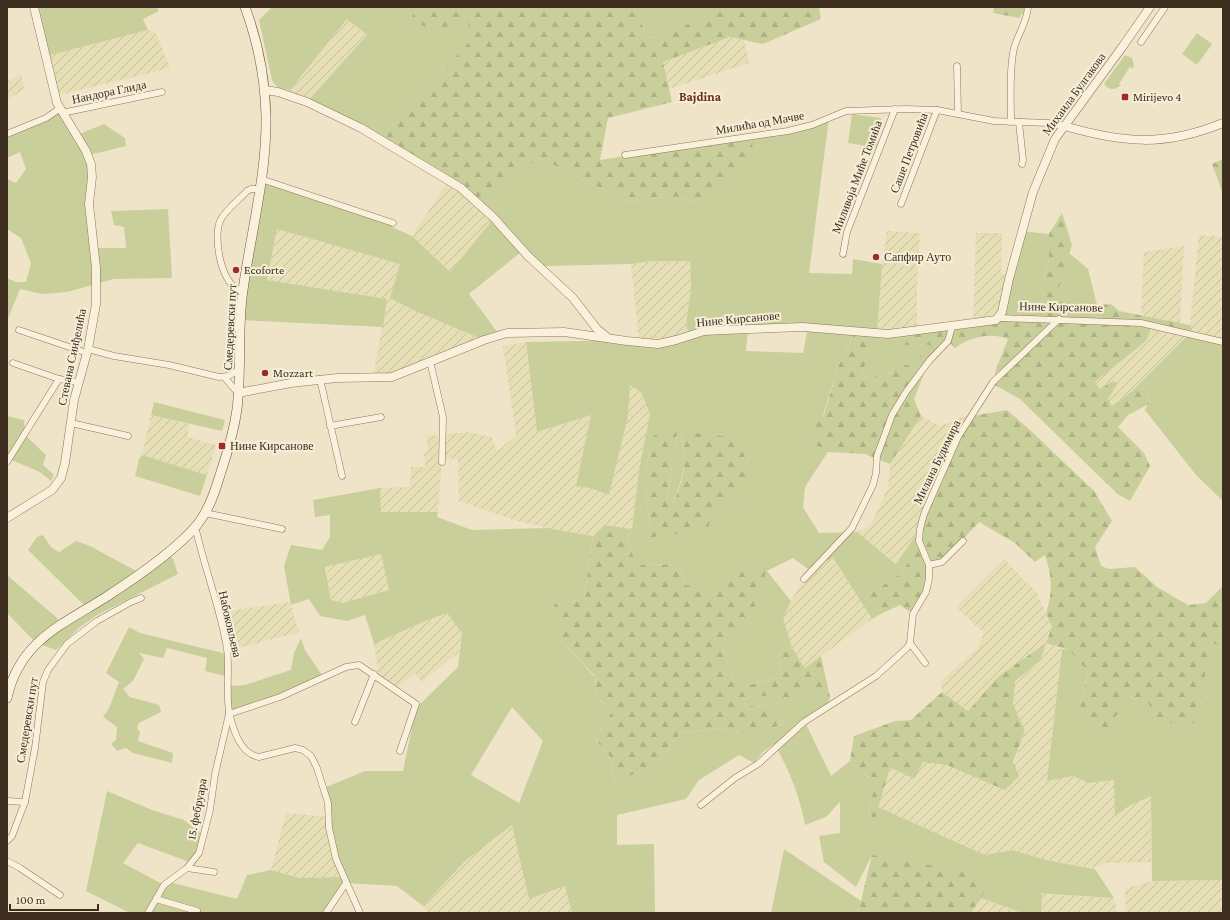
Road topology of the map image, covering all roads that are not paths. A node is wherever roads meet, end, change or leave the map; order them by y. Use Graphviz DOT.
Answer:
graph roads {
  1 [pos="34,7"];
  2 [pos="245,7"];
  3 [pos="1028,7"];
  4 [pos="1150,7"];
  5 [pos="1165,7"];
  6 [pos="1141,42"];
  7 [pos="957,66"];
  8 [pos="265,90"];
  9 [pos="162,92"];
  10 [pos="895,109"];
  11 [pos="937,110"];
  12 [pos="60,111"];
  13 [pos="958,114"];
  14 [pos="1011,122"];
  15 [pos="1019,122"];
  16 [pos="1223,123"];
  17 [pos="1064,126"];
  18 [pos="7,134"];
  19 [pos="625,155"];
  20 [pos="1022,164"];
  21 [pos="261,179"];
  22 [pos="260,189"];
  23 [pos="901,204"];
  24 [pos="393,223"];
  25 [pos="843,254"];
  26 [pos="242,291"];
  27 [pos="999,318"];
  28 [pos="1059,320"];
  29 [pos="952,327"];
  30 [pos="19,330"];
  31 [pos="611,339"];
  32 [pos="1223,342"];
  33 [pos="87,351"];
  34 [pos="430,361"];
  35 [pos="13,363"];
  36 [pos="239,370"];
  37 [pos="224,377"];
  38 [pos="59,378"];
  39 [pos="320,379"];
  40 [pos="78,382"];
  41 [pos="238,393"];
  42 [pos="381,417"];
  43 [pos="71,424"];
  44 [pos="330,426"];
  45 [pos="128,436"];
  46 [pos="7,462"];
  47 [pos="442,462"];
  48 [pos="342,476"];
  49 [pos="205,513"];
  50 [pos="7,518"];
  51 [pos="194,528"];
  52 [pos="282,529"];
  53 [pos="963,541"];
  54 [pos="929,565"];
  55 [pos="804,579"];
  56 [pos="141,598"];
  57 [pos="910,643"];
  58 [pos="925,663"];
  59 [pos="374,674"];
  60 [pos="7,698"];
  61 [pos="229,714"];
  62 [pos="355,722"];
  63 [pos="400,751"];
  64 [pos="7,801"];
  65 [pos="25,802"];
  66 [pos="701,805"];
  67 [pos="7,841"];
  68 [pos="7,861"];
  69 [pos="187,868"];
  70 [pos="214,872"];
  71 [pos="346,883"];
  72 [pos="60,895"];
  73 [pos="156,899"];
  74 [pos="197,911"];
  75 [pos="148,913"];
  76 [pos="326,913"];
  77 [pos="360,913"];
  1 -- 12 [label="street, Стевана Синђелића"];
  2 -- 8 [label="main road, Смедеревски пут"];
  3 -- 14 [label="street"];
  4 -- 17 [label="street, Михаила Булгакова"];
  5 -- 6 [label="street"];
  7 -- 13 [label="street"];
  8 -- 21 [label="main road, Смедеревски пут"];
  8 -- 31 [label="street"];
  9 -- 12 [label="street, Нандора Глида"];
  10 -- 11 [label="street, Милића од Мачве"];
  10 -- 19 [label="street, Милића од Мачве"];
  10 -- 25 [label="street, Миливоја Миће Томића"];
  11 -- 13 [label="street, Милића од Мачве"];
  11 -- 23 [label="street, Саше Петровића"];
  12 -- 18 [label="street"];
  12 -- 33 [label="street, Стевана Синђелића"];
  13 -- 14 [label="street, Милића од Мачве"];
  14 -- 15 [label="street, Милића од Мачве"];
  15 -- 17 [label="street, Милића од Мачве"];
  15 -- 20 [label="street"];
  16 -- 17 [label="street"];
  17 -- 27 [label="street, Михаила Булгакова"];
  21 -- 22 [label="main road, Смедеревски пут"];
  21 -- 24 [label="street"];
  22 -- 26 [label="main road, Смедеревски пут"];
  22 -- 26 [label="street"];
  26 -- 36 [label="main road, Смедеревски пут"];
  27 -- 28 [label="street, Нине Кирсанове"];
  27 -- 29 [label="street, Нине Кирсанове"];
  28 -- 32 [label="street, Нине Кирсанове"];
  28 -- 54 [label="street, Милана Будимира"];
  29 -- 31 [label="street, Нине Кирсанове"];
  29 -- 55 [label="street"];
  30 -- 33 [label="street"];
  31 -- 34 [label="street, Нине Кирсанове"];
  33 -- 37 [label="street"];
  33 -- 40 [label="street, Стевана Синђелића"];
  34 -- 39 [label="street, Нине Кирсанове"];
  34 -- 47 [label="street"];
  35 -- 38 [label="street"];
  36 -- 37 [label="street"];
  36 -- 41 [label="main road, Смедеревски пут"];
  37 -- 41 [label="street"];
  38 -- 40 [label="street"];
  38 -- 46 [label="street"];
  39 -- 41 [label="street, Нине Кирсанове"];
  39 -- 44 [label="street"];
  40 -- 43 [label="street, Стевана Синђелића"];
  41 -- 49 [label="main road, Смедеревски пут"];
  42 -- 44 [label="street"];
  43 -- 45 [label="street"];
  43 -- 50 [label="street, Стевана Синђелића"];
  44 -- 48 [label="street"];
  49 -- 51 [label="main road, Смедеревски пут"];
  49 -- 52 [label="street"];
  51 -- 60 [label="main road, Смедеревски пут"];
  51 -- 61 [label="street, Набоковљева"];
  53 -- 54 [label="street"];
  54 -- 57 [label="street, Милана Будимира"];
  56 -- 65 [label="street, Смедеревски пут"];
  57 -- 58 [label="street"];
  57 -- 66 [label="street"];
  59 -- 61 [label="street"];
  59 -- 62 [label="street"];
  59 -- 63 [label="street"];
  61 -- 69 [label="street, 15. фебруара"];
  61 -- 71 [label="street, Набоковљева"];
  64 -- 65 [label="street"];
  65 -- 67 [label="street, Смедеревски пут"];
  68 -- 72 [label="street"];
  69 -- 70 [label="street"];
  69 -- 73 [label="street, 15. фебруара"];
  71 -- 76 [label="street"];
  71 -- 77 [label="street, Набоковљева"];
  73 -- 74 [label="street"];
  73 -- 75 [label="street, 15. фебруара"];
}
